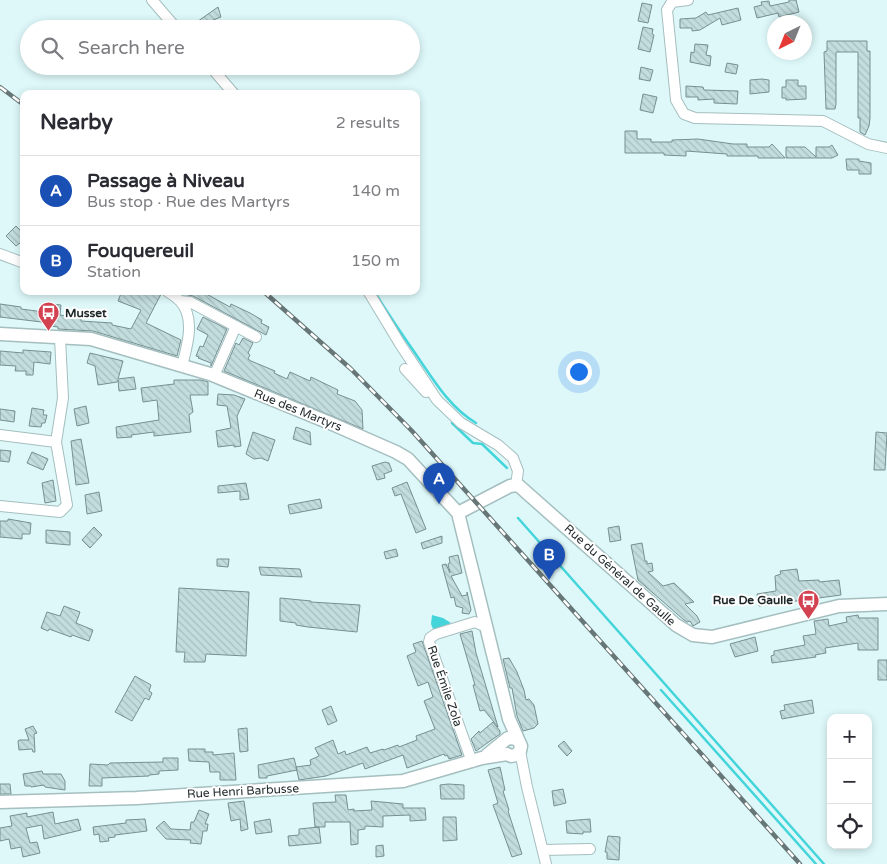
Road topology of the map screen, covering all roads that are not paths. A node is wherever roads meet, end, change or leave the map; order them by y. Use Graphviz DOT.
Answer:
graph roads {
  1 [pos="152,0"];
  2 [pos="688,0"];
  3 [pos="169,20"];
  4 [pos="218,75"];
  5 [pos="231,90"];
  6 [pos="887,148"];
  7 [pos="0,254"];
  8 [pos="20,262"];
  9 [pos="172,295"];
  10 [pos="370,295"];
  11 [pos="180,301"];
  12 [pos="236,326"];
  13 [pos="0,334"];
  14 [pos="256,337"];
  15 [pos="60,338"];
  16 [pos="182,366"];
  17 [pos="405,369"];
  18 [pos="214,376"];
  19 [pos="442,405"];
  20 [pos="0,435"];
  21 [pos="56,442"];
  22 [pos="516,485"];
  23 [pos="0,506"];
  24 [pos="458,513"];
  25 [pos="887,604"];
  26 [pos="486,627"];
  27 [pos="511,747"];
  28 [pos="477,760"];
  29 [pos="0,802"];
  30 [pos="590,849"];
  31 [pos="543,850"];
  32 [pos="546,864"];
  1 -- 3 [label="street"];
  2 -- 6 [label="street"];
  4 -- 5 [label="street"];
  7 -- 8 [label="street"];
  9 -- 11 [label="street"];
  10 -- 19 [label="street"];
  11 -- 12 [label="street"];
  11 -- 16 [label="street"];
  12 -- 14 [label="street"];
  12 -- 18 [label="street"];
  13 -- 15 [label="street, Rue des Martyrs"];
  15 -- 16 [label="street, Rue des Martyrs"];
  15 -- 21 [label="street"];
  16 -- 18 [label="street, Rue des Martyrs"];
  17 -- 19 [label="street"];
  18 -- 24 [label="street, Rue des Martyrs"];
  19 -- 22 [label="street"];
  20 -- 21 [label="street"];
  21 -- 23 [label="street"];
  22 -- 24 [label="street"];
  22 -- 25 [label="street, Rue du Général de Gaulle"];
  24 -- 26 [label="street, Rue des Martyrs"];
  26 -- 27 [label="street"];
  26 -- 28 [label="street, Rue Émile Zola"];
  27 -- 28 [label="street, Rue Henri Barbusse"];
  27 -- 31 [label="street"];
  28 -- 29 [label="street, Rue Henri Barbusse"];
  30 -- 31 [label="street"];
  31 -- 32 [label="street"];
}
